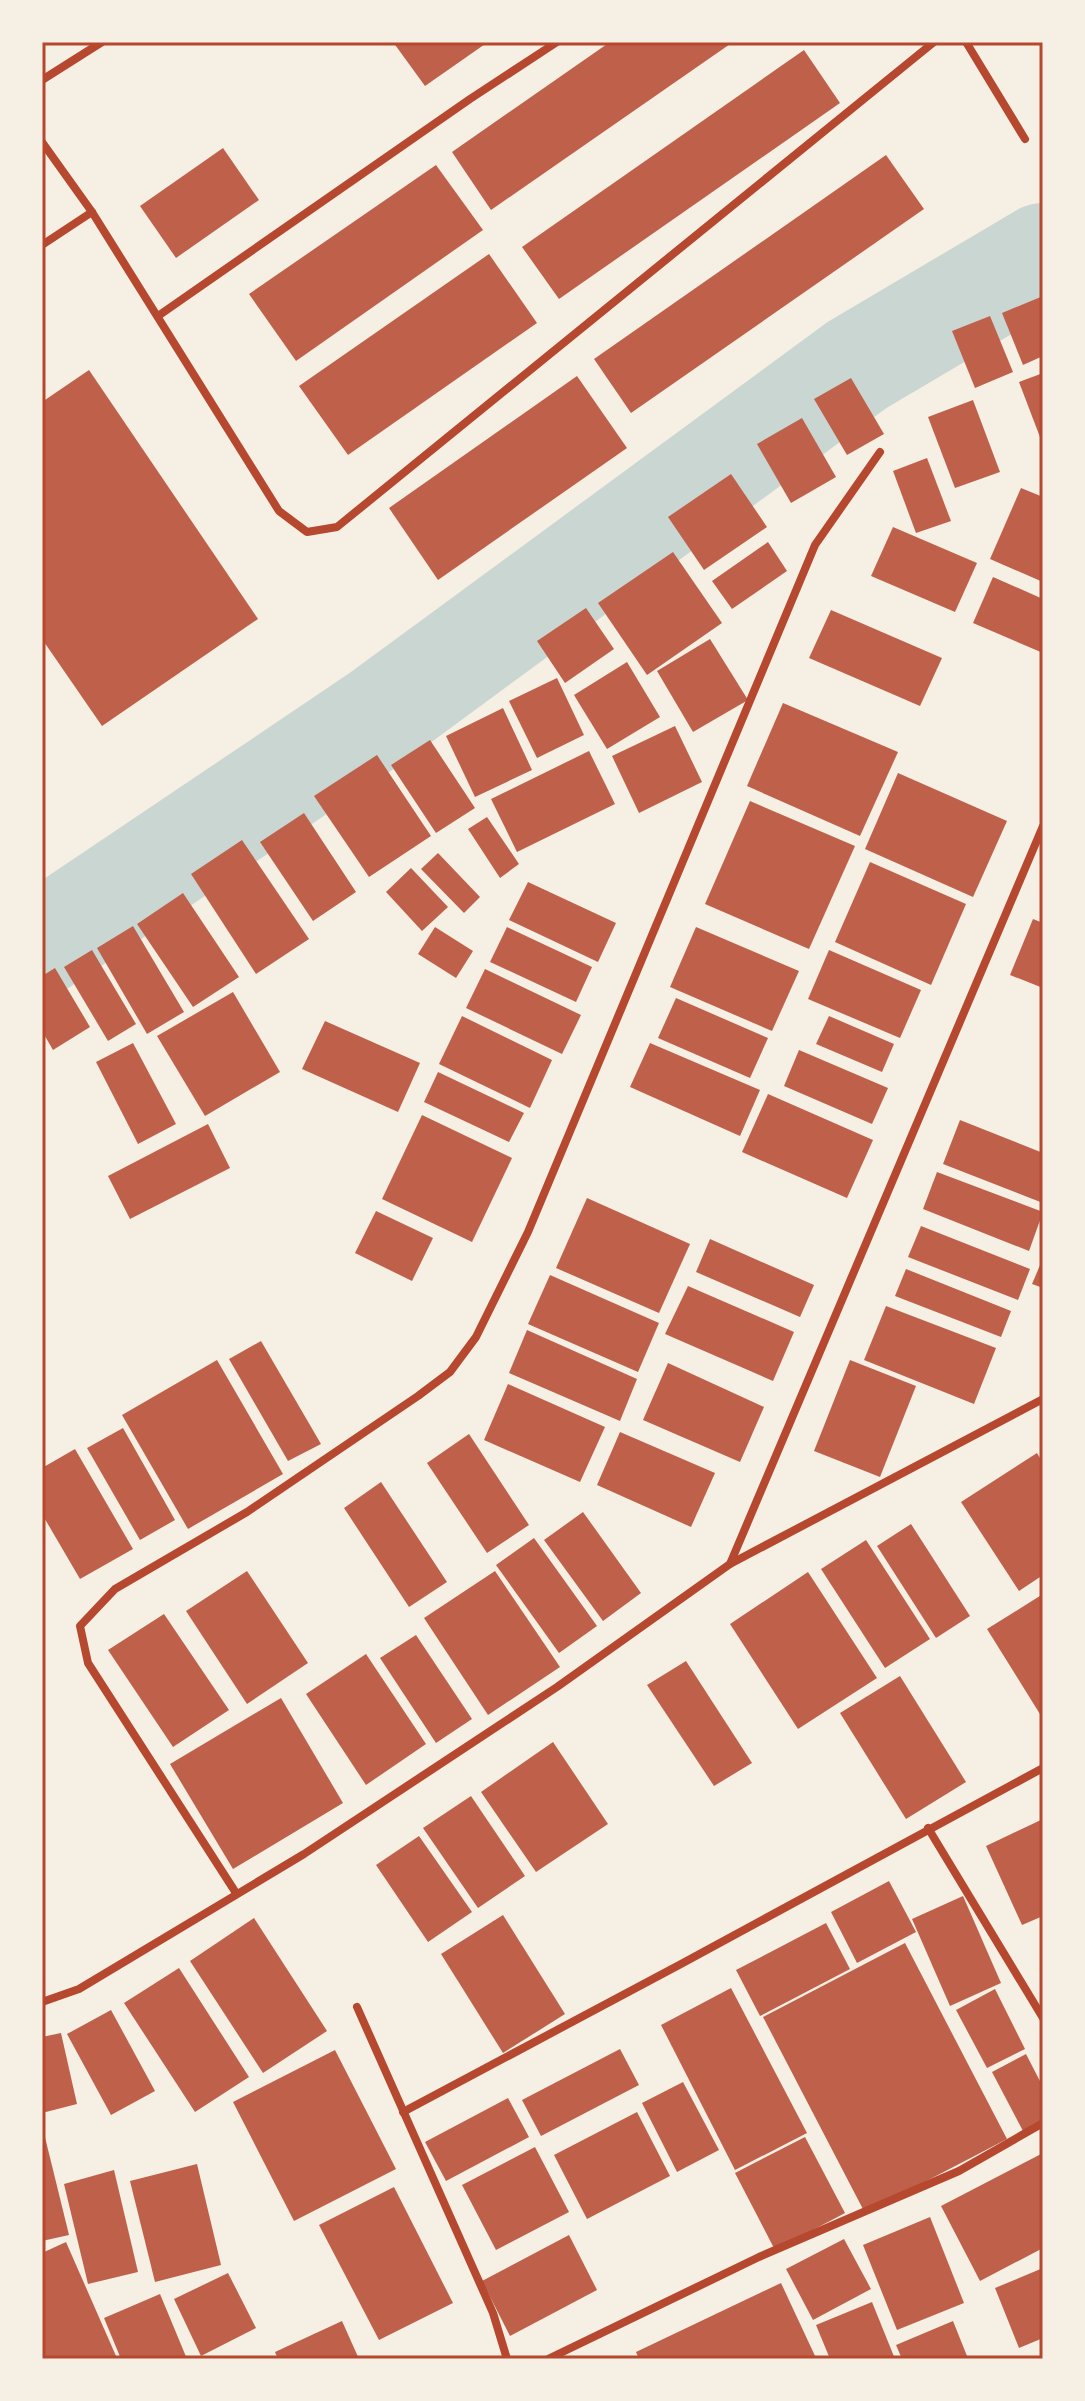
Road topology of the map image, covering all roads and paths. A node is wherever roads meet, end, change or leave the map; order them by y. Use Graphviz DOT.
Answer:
graph roads {
  1 [pos="102,42"];
  2 [pos="557,42"];
  3 [pos="934,42"];
  4 [pos="966,42"];
  5 [pos="42,80"];
  6 [pos="1025,139"];
  7 [pos="42,142"];
  8 [pos="92,212"];
  9 [pos="42,245"];
  10 [pos="158,316"];
  11 [pos="880,452"];
  12 [pos="1043,826"];
  13 [pos="1043,1399"];
  14 [pos="730,1564"];
  15 [pos="1043,1768"];
  16 [pos="928,1828"];
  17 [pos="236,1893"];
  18 [pos="42,2002"];
  19 [pos="357,2007"];
  20 [pos="1043,2018"];
  21 [pos="403,2112"];
  22 [pos="1043,2123"];
  23 [pos="507,2359"];
  24 [pos="548,2359"];
  1 -- 5 [label="street"];
  2 -- 10 [label="street"];
  3 -- 10 [label="street"];
  4 -- 6 [label="street"];
  7 -- 8 [label="street"];
  8 -- 9 [label="street"];
  8 -- 10 [label="street"];
  11 -- 17 [label="street"];
  12 -- 14 [label="street"];
  13 -- 14 [label="street"];
  14 -- 17 [label="street"];
  15 -- 16 [label="street"];
  16 -- 20 [label="street"];
  16 -- 21 [label="street"];
  17 -- 18 [label="street"];
  19 -- 21 [label="street"];
  21 -- 23 [label="street"];
  22 -- 24 [label="street"];
}
